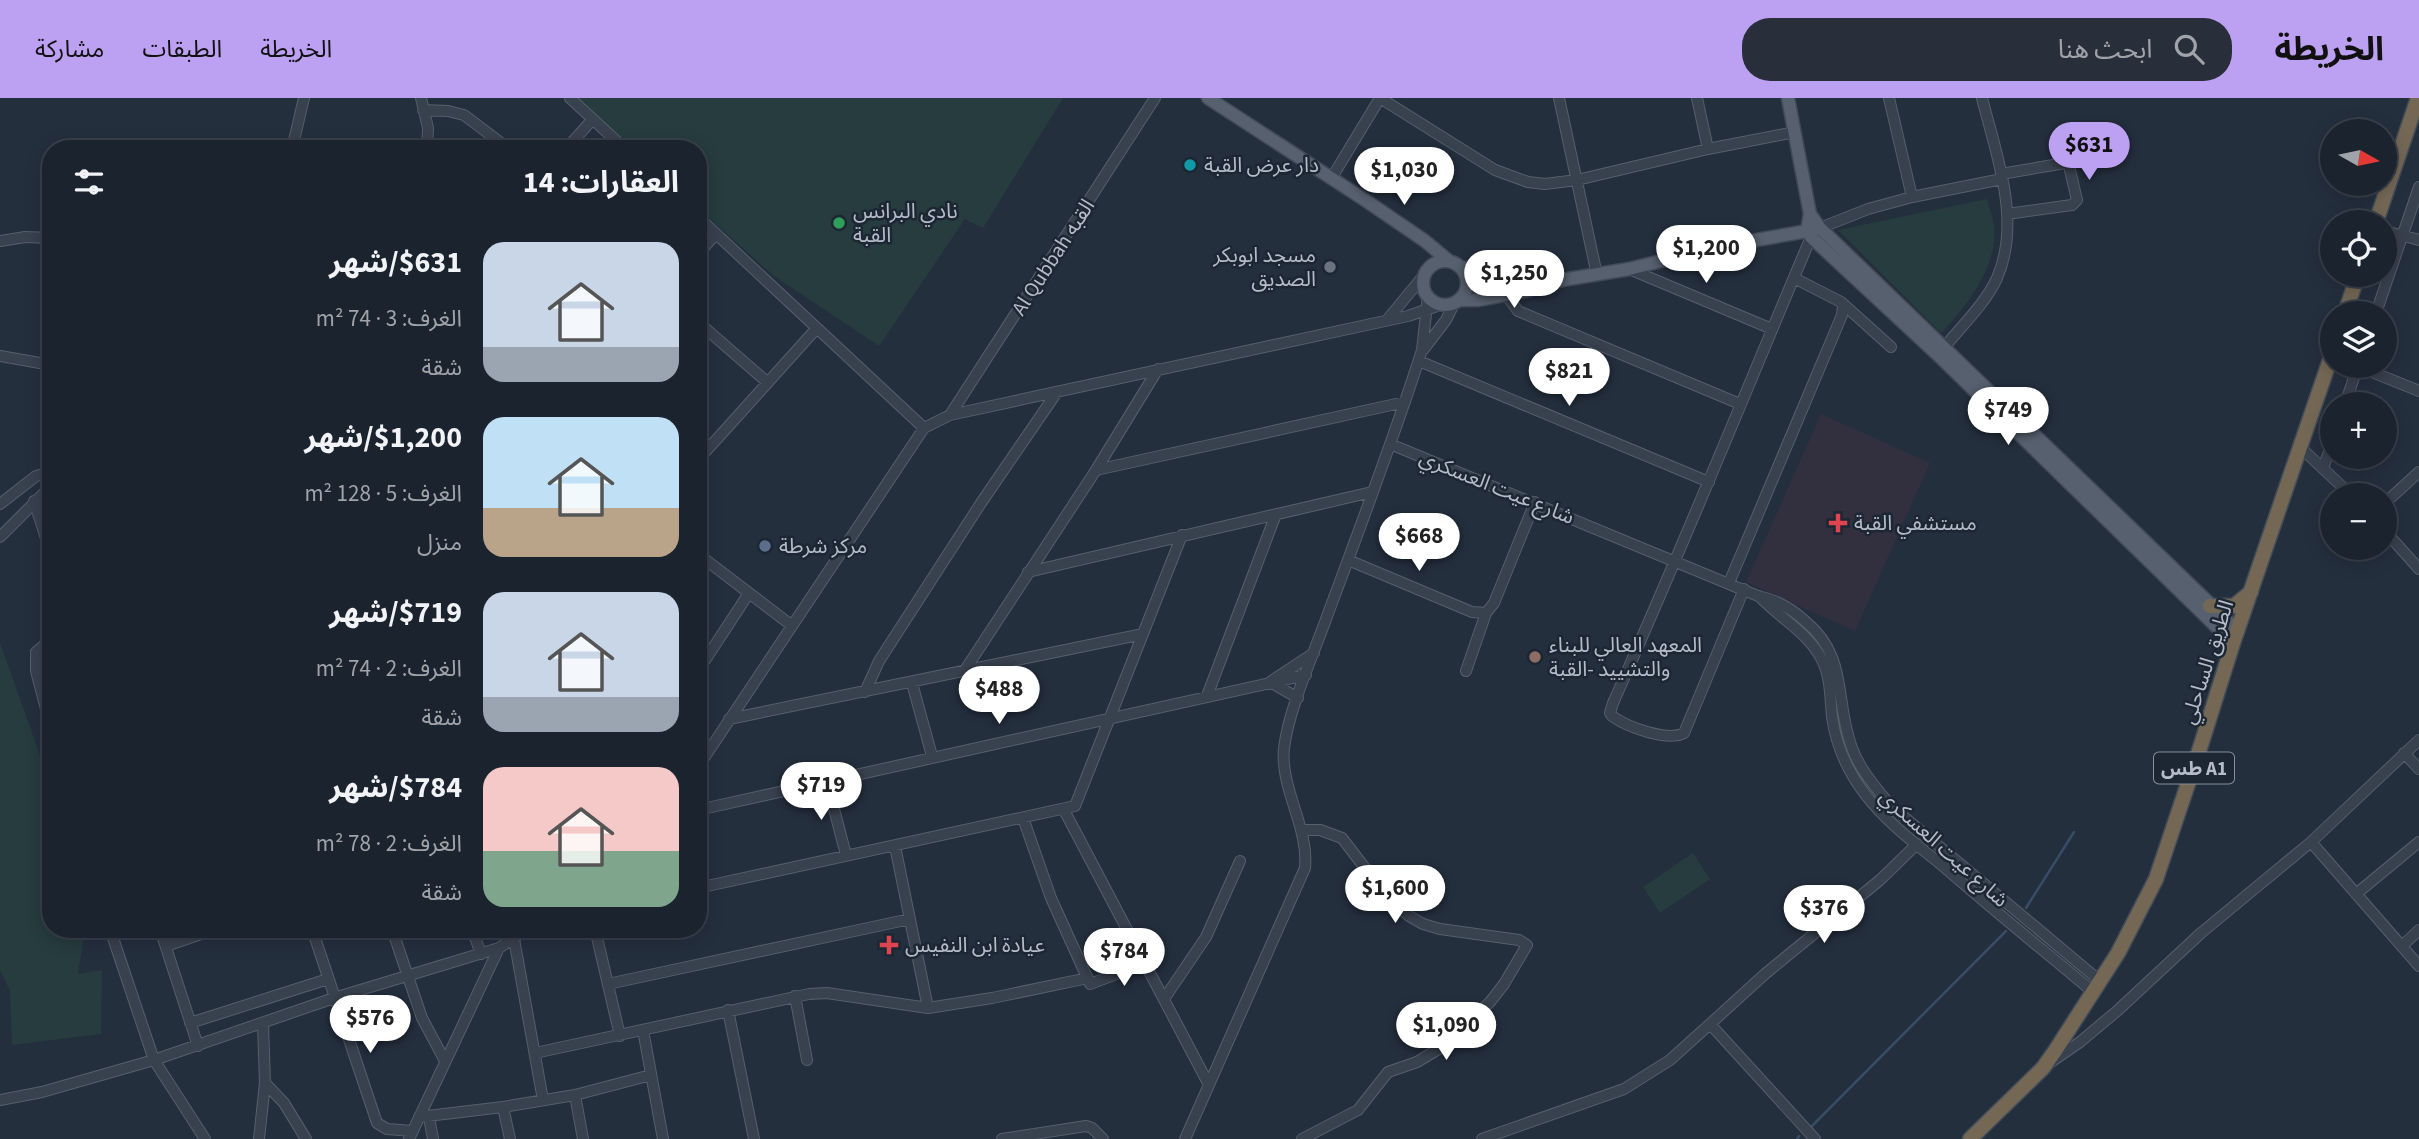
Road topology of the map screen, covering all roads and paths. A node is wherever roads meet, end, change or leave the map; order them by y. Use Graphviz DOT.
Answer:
graph roads {
  1 [pos="304,98"];
  2 [pos="421,98"];
  3 [pos="570,98"];
  4 [pos="1155,98"];
  5 [pos="1208,98"];
  6 [pos="1380,98"];
  7 [pos="1559,98"];
  8 [pos="1697,98"];
  9 [pos="1788,98"];
  10 [pos="1889,98"];
  11 [pos="1984,98"];
  12 [pos="2418,98"];
  13 [pos="423,110"];
  14 [pos="592,120"];
  15 [pos="1795,132"];
  16 [pos="294,140"];
  17 [pos="427,140"];
  18 [pos="497,140"];
  19 [pos="574,140"];
  20 [pos="615,140"];
  21 [pos="1708,149"];
  22 [pos="2001,176"];
  23 [pos="1331,179"];
  24 [pos="1577,180"];
  25 [pos="2419,187"];
  26 [pos="1912,197"];
  27 [pos="2380,210"];
  28 [pos="2007,214"];
  29 [pos="707,226"];
  30 [pos="1813,232"];
  31 [pos="716,234"];
  32 [pos="2397,234"];
  33 [pos="2403,236"];
  34 [pos="42,238"];
  35 [pos="2419,240"];
  36 [pos="0,242"];
  37 [pos="707,244"];
  38 [pos="1448,261"];
  39 [pos="1461,267"];
  40 [pos="1629,270"];
  41 [pos="1425,274"];
  42 [pos="1597,275"];
  43 [pos="1506,276"];
  44 [pos="1794,278"];
  45 [pos="1562,280"];
  46 [pos="1509,294"];
  47 [pos="1428,296"];
  48 [pos="2380,301"];
  49 [pos="1457,302"];
  50 [pos="1440,304"];
  51 [pos="1843,306"];
  52 [pos="1425,311"];
  53 [pos="1387,320"];
  54 [pos="1772,329"];
  55 [pos="707,330"];
  56 [pos="816,330"];
  57 [pos="1891,347"];
  58 [pos="1422,350"];
  59 [pos="1941,351"];
  60 [pos="0,356"];
  61 [pos="1419,361"];
  62 [pos="42,363"];
  63 [pos="1158,369"];
  64 [pos="2324,378"];
  65 [pos="2387,378"];
  66 [pos="767,382"];
  67 [pos="2419,391"];
  68 [pos="1057,392"];
  69 [pos="1405,402"];
  70 [pos="1740,404"];
  71 [pos="950,415"];
  72 [pos="923,428"];
  73 [pos="1390,444"];
  74 [pos="2300,447"];
  75 [pos="707,450"];
  76 [pos="2320,465"];
  77 [pos="2324,469"];
  78 [pos="1096,470"];
  79 [pos="2419,472"];
  80 [pos="42,474"];
  81 [pos="1709,482"];
  82 [pos="2339,483"];
  83 [pos="1373,492"];
  84 [pos="2397,492"];
  85 [pos="42,493"];
  86 [pos="34,501"];
  87 [pos="1535,502"];
  88 [pos="0,504"];
  89 [pos="1276,514"];
  90 [pos="42,526"];
  91 [pos="1182,535"];
  92 [pos="0,537"];
  93 [pos="2397,544"];
  94 [pos="1348,560"];
  95 [pos="707,561"];
  96 [pos="1677,561"];
  97 [pos="2419,569"];
  98 [pos="1028,572"];
  99 [pos="1729,583"];
  100 [pos="1744,589"];
  101 [pos="2252,591"];
  102 [pos="749,593"];
  103 [pos="1758,596"];
  104 [pos="2210,606"];
  105 [pos="1486,613"];
  106 [pos="791,625"];
  107 [pos="1143,634"];
  108 [pos="2235,637"];
  109 [pos="42,647"];
  110 [pos="1314,652"];
  111 [pos="707,657"];
  112 [pos="965,670"];
  113 [pos="1466,671"];
  114 [pos="1306,675"];
  115 [pos="1270,682"];
  116 [pos="912,683"];
  117 [pos="864,692"];
  118 [pos="42,694"];
  119 [pos="1207,696"];
  120 [pos="1298,698"];
  121 [pos="1110,718"];
  122 [pos="729,719"];
  123 [pos="2419,740"];
  124 [pos="707,753"];
  125 [pos="2404,753"];
  126 [pos="932,756"];
  127 [pos="2419,769"];
  128 [pos="827,782"];
  129 [pos="1891,806"];
  130 [pos="707,808"];
  131 [pos="1064,810"];
  132 [pos="1882,814"];
  133 [pos="1023,817"];
  134 [pos="1301,830"];
  135 [pos="2311,842"];
  136 [pos="2419,842"];
  137 [pos="1917,845"];
  138 [pos="895,846"];
  139 [pos="846,855"];
  140 [pos="1240,861"];
  141 [pos="707,886"];
  142 [pos="2357,894"];
  143 [pos="910,919"];
  144 [pos="2419,930"];
  145 [pos="113,938"];
  146 [pos="163,938"];
  147 [pos="190,938"];
  148 [pos="315,938"];
  149 [pos="395,938"];
  150 [pos="475,938"];
  151 [pos="597,938"];
  152 [pos="514,939"];
  153 [pos="166,946"];
  154 [pos="2402,946"];
  155 [pos="499,948"];
  156 [pos="481,954"];
  157 [pos="1146,963"];
  158 [pos="2419,966"];
  159 [pos="407,974"];
  160 [pos="1088,978"];
  161 [pos="328,979"];
  162 [pos="608,984"];
  163 [pos="2097,987"];
  164 [pos="795,996"];
  165 [pos="334,998"];
  166 [pos="1164,999"];
  167 [pos="928,1008"];
  168 [pos="728,1010"];
  169 [pos="190,1023"];
  170 [pos="263,1024"];
  171 [pos="1710,1024"];
  172 [pos="643,1030"];
  173 [pos="620,1036"];
  174 [pos="198,1046"];
  175 [pos="535,1053"];
  176 [pos="154,1060"];
  177 [pos="445,1060"];
  178 [pos="807,1060"];
  179 [pos="2043,1068"];
  180 [pos="651,1075"];
  181 [pos="265,1083"];
  182 [pos="1209,1085"];
  183 [pos="575,1095"];
  184 [pos="0,1100"];
  185 [pos="543,1100"];
  186 [pos="503,1107"];
  187 [pos="424,1117"];
  188 [pos="411,1135"];
  189 [pos="1027,1137"];
  190 [pos="205,1139"];
  191 [pos="259,1139"];
  192 [pos="306,1139"];
  193 [pos="433,1139"];
  194 [pos="510,1139"];
  195 [pos="583,1139"];
  196 [pos="663,1139"];
  197 [pos="754,1139"];
  198 [pos="1002,1139"];
  199 [pos="1103,1139"];
  200 [pos="1185,1139"];
  201 [pos="1302,1139"];
  202 [pos="1482,1139"];
  203 [pos="1815,1139"];
  204 [pos="1970,1139"];
  1 -- 16 [label="street"];
  2 -- 13 [label="street"];
  3 -- 14 [label="street"];
  4 -- 71 [label="street, Al Qubbah القبه"];
  5 -- 23 [label="main road"];
  6 -- 23 [label="street"];
  6 -- 24 [label="street"];
  7 -- 24 [label="street"];
  8 -- 21 [label="street"];
  9 -- 15 [label="main road"];
  10 -- 26 [label="street"];
  11 -- 22 [label="street"];
  12 -- 27 [label="highway"];
  13 -- 17 [label="street"];
  13 -- 18 [label="street"];
  14 -- 19 [label="street"];
  14 -- 20 [label="street"];
  15 -- 21 [label="street"];
  15 -- 30 [label="main road"];
  21 -- 24 [label="street"];
  22 -- 26 [label="street"];
  22 -- 28 [label="street"];
  22 -- 28 [label="street"];
  23 -- 38 [label="main road"];
  24 -- 42 [label="street"];
  25 -- 33 [label="street"];
  26 -- 30 [label="street"];
  28 -- 59 [label="street"];
  29 -- 31 [label="street"];
  30 -- 40 [label="main road"];
  30 -- 44 [label="street"];
  30 -- 59 [label="main road"];
  31 -- 37 [label="street"];
  31 -- 56 [label="street"];
  32 -- 33 [label="street"];
  33 -- 35 [label="street"];
  33 -- 48 [label="street"];
  34 -- 36 [label="street"];
  38 -- 39 [label="main road"];
  38 -- 41 [label="main road"];
  39 -- 43 [label="main road"];
  39 -- 49 [label="main road"];
  40 -- 42 [label="main road"];
  40 -- 54 [label="street"];
  41 -- 47 [label="main road"];
  41 -- 53 [label="street"];
  42 -- 45 [label="main road"];
  43 -- 45 [label="main road"];
  43 -- 46 [label="street"];
  44 -- 51 [label="street"];
  44 -- 54 [label="street"];
  45 -- 46 [label="main road"];
  46 -- 49 [label="main road"];
  46 -- 70 [label="street"];
  47 -- 50 [label="main road"];
  47 -- 52 [label="street"];
  49 -- 50 [label="main road"];
  49 -- 58 [label="street"];
  50 -- 52 [label="street"];
  51 -- 57 [label="street"];
  51 -- 99 [label="street"];
  52 -- 53 [label="street"];
  52 -- 58 [label="street"];
  53 -- 63 [label="street"];
  54 -- 70 [label="street"];
  55 -- 66 [label="street"];
  56 -- 66 [label="street"];
  56 -- 72 [label="street"];
  58 -- 61 [label="street"];
  59 -- 104 [label="main road"];
  59 -- 108 [label="main road"];
  60 -- 62 [label="street"];
  61 -- 69 [label="street"];
  61 -- 81 [label="street"];
  63 -- 68 [label="street"];
  63 -- 78 [label="street"];
  64 -- 74 [label="highway, الطريق الساحلي / طس A1"];
  65 -- 67 [label="street"];
  66 -- 75 [label="street"];
  68 -- 71 [label="street"];
  68 -- 117 [label="street"];
  69 -- 73 [label="street"];
  69 -- 78 [label="street"];
  70 -- 81 [label="street"];
  71 -- 72 [label="street"];
  72 -- 106 [label="street"];
  73 -- 83 [label="street"];
  73 -- 87 [label="street, شارع عيت العسكري"];
  74 -- 76 [label="street"];
  74 -- 101 [label="highway, الطريق الساحلي / طس A1"];
  77 -- 82 [label="street"];
  78 -- 98 [label="street"];
  79 -- 84 [label="street"];
  80 -- 88 [label="street"];
  81 -- 96 [label="street"];
  83 -- 89 [label="street"];
  83 -- 94 [label="street"];
  85 -- 86 [label="street"];
  86 -- 90 [label="street"];
  86 -- 92 [label="street"];
  87 -- 96 [label="street, شارع عيت العسكري"];
  87 -- 105 [label="street"];
  89 -- 91 [label="street"];
  89 -- 119 [label="street"];
  91 -- 98 [label="street"];
  91 -- 107 [label="street"];
  93 -- 97 [label="street"];
  94 -- 105 [label="street"];
  94 -- 110 [label="street"];
  95 -- 102 [label="street"];
  96 -- 99 [label="street, شارع عيت العسكري"];
  96 -- 100 [label="street"];
  98 -- 112 [label="street"];
  99 -- 100 [label="street, شارع عيت العسكري"];
  100 -- 103 [label="street, شارع عيت العسكري"];
  101 -- 104 [label="highway"];
  101 -- 108 [label="highway, الطريق الساحلي / طس A1"];
  102 -- 106 [label="street"];
  102 -- 111 [label="street"];
  103 -- 129 [label="street, شارع عيت العسكري"];
  103 -- 132 [label="street, شارع عيت العسكري"];
  104 -- 108 [label="main road"];
  105 -- 113 [label="street"];
  106 -- 122 [label="street"];
  107 -- 112 [label="street"];
  107 -- 121 [label="street"];
  108 -- 163 [label="highway, الطريق الساحلي / طس A1"];
  109 -- 118 [label="street"];
  110 -- 114 [label="street"];
  110 -- 115 [label="street"];
  112 -- 116 [label="street"];
  114 -- 115 [label="street"];
  114 -- 120 [label="street"];
  115 -- 119 [label="street"];
  115 -- 120 [label="street"];
  116 -- 117 [label="street"];
  116 -- 126 [label="street"];
  117 -- 122 [label="street"];
  119 -- 121 [label="street"];
  120 -- 134 [label="street"];
  121 -- 126 [label="street"];
  121 -- 131 [label="street"];
  122 -- 124 [label="street"];
  123 -- 125 [label="street"];
  125 -- 127 [label="street"];
  125 -- 135 [label="street"];
  126 -- 128 [label="street"];
  128 -- 130 [label="street"];
  128 -- 139 [label="street"];
  129 -- 132 [label="street"];
  129 -- 163 [label="street, شارع عيت العسكري"];
  131 -- 133 [label="street"];
  131 -- 157 [label="street"];
  132 -- 137 [label="street, شارع عيت العسكري"];
  133 -- 138 [label="street"];
  133 -- 160 [label="street"];
  134 -- 182 [label="street"];
  134 -- 201 [label="street"];
  135 -- 142 [label="street"];
  135 -- 179 [label="street"];
  136 -- 142 [label="street"];
  137 -- 163 [label="street, شارع عيت العسكري"];
  137 -- 171 [label="street"];
  138 -- 139 [label="street"];
  138 -- 143 [label="street"];
  139 -- 141 [label="street"];
  140 -- 166 [label="street"];
  142 -- 154 [label="street"];
  143 -- 162 [label="street"];
  143 -- 167 [label="street"];
  144 -- 154 [label="street"];
  145 -- 176 [label="street"];
  146 -- 153 [label="street"];
  147 -- 153 [label="street"];
  148 -- 161 [label="street"];
  149 -- 159 [label="street"];
  150 -- 156 [label="street"];
  151 -- 162 [label="street"];
  152 -- 155 [label="street"];
  152 -- 175 [label="street"];
  153 -- 169 [label="street"];
  154 -- 158 [label="street"];
  155 -- 156 [label="street"];
  155 -- 177 [label="street"];
  156 -- 159 [label="street"];
  157 -- 160 [label="street"];
  157 -- 166 [label="street"];
  159 -- 165 [label="street"];
  159 -- 177 [label="street"];
  160 -- 167 [label="street"];
  161 -- 165 [label="street"];
  161 -- 169 [label="street"];
  162 -- 173 [label="street"];
  163 -- 179 [label="highway, الطريق الساحلي / طس A1"];
  164 -- 167 [label="street"];
  164 -- 168 [label="street"];
  164 -- 178 [label="street"];
  165 -- 170 [label="street"];
  165 -- 188 [label="street"];
  166 -- 182 [label="street"];
  168 -- 172 [label="street"];
  168 -- 197 [label="street"];
  169 -- 174 [label="street"];
  170 -- 174 [label="street"];
  170 -- 181 [label="street"];
  171 -- 202 [label="street"];
  171 -- 203 [label="street"];
  172 -- 173 [label="street"];
  172 -- 180 [label="street"];
  173 -- 175 [label="street"];
  174 -- 176 [label="street"];
  175 -- 185 [label="street"];
  176 -- 184 [label="street"];
  176 -- 190 [label="street"];
  177 -- 187 [label="street"];
  179 -- 204 [label="highway, الطريق الساحلي / طس A1"];
  180 -- 183 [label="street"];
  180 -- 196 [label="street"];
  181 -- 191 [label="street"];
  181 -- 192 [label="street"];
  182 -- 200 [label="street"];
  183 -- 185 [label="street"];
  183 -- 195 [label="street"];
  185 -- 186 [label="street"];
  186 -- 187 [label="street"];
  186 -- 194 [label="street"];
  187 -- 188 [label="street"];
  187 -- 193 [label="street"];
  189 -- 198 [label="street"];
  189 -- 199 [label="street"];
}
